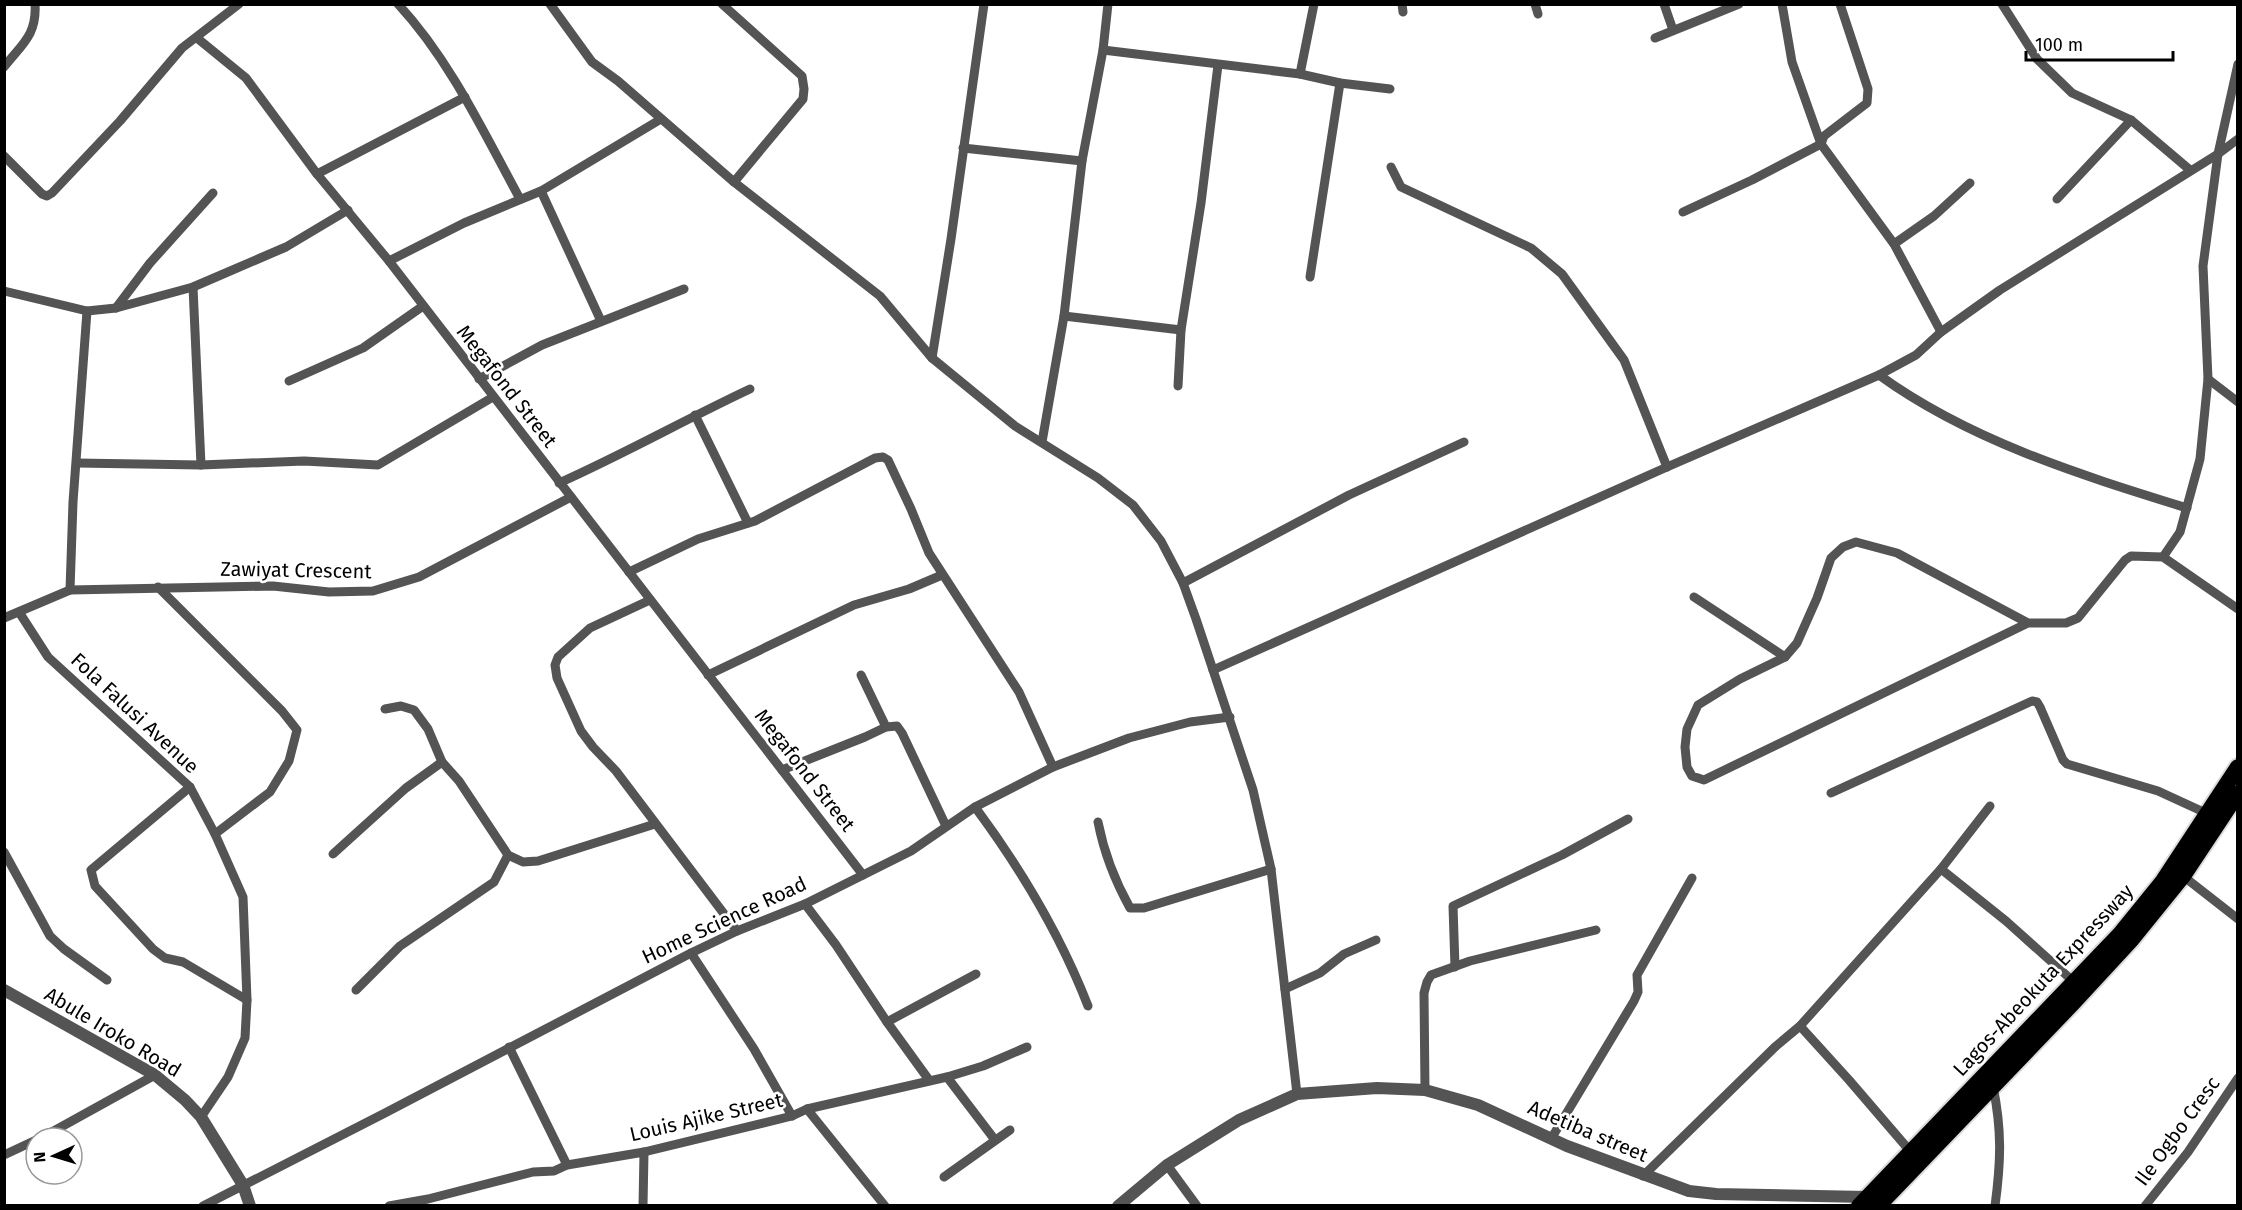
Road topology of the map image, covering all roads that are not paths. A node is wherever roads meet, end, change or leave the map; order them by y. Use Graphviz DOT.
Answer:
graph roads {
  1 [pos="35,4"];
  2 [pos="239,4"];
  3 [pos="398,4"];
  4 [pos="550,4"];
  5 [pos="722,4"];
  6 [pos="984,4"];
  7 [pos="1108,4"];
  8 [pos="1314,4"];
  9 [pos="1664,4"];
  10 [pos="1739,4"];
  11 [pos="1782,4"];
  12 [pos="1840,4"];
  13 [pos="2002,4"];
  14 [pos="1673,30"];
  15 [pos="197,38"];
  16 [pos="1655,38"];
  17 [pos="1102,50"];
  18 [pos="2238,64"];
  19 [pos="1218,65"];
  20 [pos="4,67"];
  21 [pos="1300,74"];
  22 [pos="1340,83"];
  23 [pos="1390,89"];
  24 [pos="465,98"];
  25 [pos="661,119"];
  26 [pos="2131,120"];
  27 [pos="2238,139"];
  28 [pos="1821,144"];
  29 [pos="963,148"];
  30 [pos="2217,154"];
  31 [pos="4,156"];
  32 [pos="1082,161"];
  33 [pos="1390,167"];
  34 [pos="2190,170"];
  35 [pos="317,174"];
  36 [pos="734,182"];
  37 [pos="1970,183"];
  38 [pos="541,191"];
  39 [pos="213,193"];
  40 [pos="520,199"];
  41 [pos="2057,199"];
  42 [pos="348,210"];
  43 [pos="1683,212"];
  44 [pos="1894,244"];
  45 [pos="388,261"];
  46 [pos="1310,277"];
  47 [pos="193,287"];
  48 [pos="684,289"];
  49 [pos="4,291"];
  50 [pos="423,306"];
  51 [pos="116,308"];
  52 [pos="87,311"];
  53 [pos="1064,316"];
  54 [pos="601,321"];
  55 [pos="1181,330"];
  56 [pos="1941,332"];
  57 [pos="932,358"];
  58 [pos="1879,375"];
  59 [pos="479,379"];
  60 [pos="2208,379"];
  61 [pos="289,381"];
  62 [pos="1178,386"];
  63 [pos="750,389"];
  64 [pos="493,397"];
  65 [pos="2238,402"];
  66 [pos="695,415"];
  67 [pos="1042,442"];
  68 [pos="1464,442"];
  69 [pos="78,463"];
  70 [pos="201,465"];
  71 [pos="1667,467"];
  72 [pos="559,483"];
  73 [pos="571,497"];
  74 [pos="2187,508"];
  75 [pos="748,523"];
  76 [pos="2163,557"];
  77 [pos="629,572"];
  78 [pos="942,575"];
  79 [pos="1183,583"];
  80 [pos="158,587"];
  81 [pos="70,590"];
  82 [pos="1694,597"];
  83 [pos="650,600"];
  84 [pos="2238,609"];
  85 [pos="19,612"];
  86 [pos="4,618"];
  87 [pos="2028,623"];
  88 [pos="1785,657"];
  89 [pos="1213,670"];
  90 [pos="708,675"];
  91 [pos="861,675"];
  92 [pos="385,709"];
  93 [pos="1230,717"];
  94 [pos="886,727"];
  95 [pos="442,762"];
  96 [pos="1053,767"];
  97 [pos="2238,767"];
  98 [pos="782,770"];
  99 [pos="190,787"];
  100 [pos="1832,793"];
  101 [pos="2237,796"];
  102 [pos="1990,806"];
  103 [pos="975,807"];
  104 [pos="2208,814"];
  105 [pos="1628,819"];
  106 [pos="1098,822"];
  107 [pos="655,824"];
  108 [pos="946,826"];
  109 [pos="215,834"];
  110 [pos="4,852"];
  111 [pos="333,854"];
  112 [pos="508,855"];
  113 [pos="1271,869"];
  114 [pos="1941,869"];
  115 [pos="862,875"];
  116 [pos="2183,876"];
  117 [pos="1692,879"];
  118 [pos="805,904"];
  119 [pos="2238,919"];
  120 [pos="1596,930"];
  121 [pos="737,931"];
  122 [pos="1376,940"];
  123 [pos="691,953"];
  124 [pos="1455,967"];
  125 [pos="976,974"];
  126 [pos="107,980"];
  127 [pos="2074,982"];
  128 [pos="1285,989"];
  129 [pos="4,990"];
  130 [pos="356,990"];
  131 [pos="247,1000"];
  132 [pos="1088,1006"];
  133 [pos="887,1022"];
  134 [pos="1800,1026"];
  135 [pos="509,1047"];
  136 [pos="1027,1047"];
  137 [pos="155,1075"];
  138 [pos="947,1077"];
  139 [pos="2238,1078"];
  140 [pos="929,1080"];
  141 [pos="1993,1086"];
  142 [pos="1425,1090"];
  143 [pos="1297,1094"];
  144 [pos="807,1108"];
  145 [pos="792,1116"];
  146 [pos="201,1117"];
  147 [pos="63,1126"];
  148 [pos="1010,1130"];
  149 [pos="1551,1139"];
  150 [pos="994,1140"];
  151 [pos="24,1146"];
  152 [pos="644,1152"];
  153 [pos="1911,1152"];
  154 [pos="4,1155"];
  155 [pos="1167,1165"];
  156 [pos="567,1166"];
  157 [pos="1643,1176"];
  158 [pos="944,1177"];
  159 [pos="243,1185"];
  160 [pos="1868,1203"];
  161 [pos="203,1206"];
  162 [pos="250,1206"];
  163 [pos="389,1206"];
  164 [pos="644,1206"];
  165 [pos="885,1206"];
  166 [pos="1118,1206"];
  167 [pos="1197,1206"];
  168 [pos="1995,1206"];
  169 [pos="2145,1206"];
  1 -- 20 [label="street"];
  2 -- 15 [label="street"];
  3 -- 24 [label="street"];
  4 -- 25 [label="street"];
  5 -- 36 [label="street"];
  6 -- 29 [label="street"];
  7 -- 17 [label="street"];
  8 -- 21 [label="street"];
  9 -- 14 [label="street"];
  10 -- 14 [label="street"];
  11 -- 28 [label="street"];
  12 -- 28 [label="street"];
  13 -- 26 [label="street"];
  14 -- 16 [label="street"];
  15 -- 31 [label="street"];
  15 -- 35 [label="street, Megafond Street"];
  17 -- 19 [label="street"];
  17 -- 32 [label="street"];
  18 -- 30 [label="street"];
  19 -- 21 [label="street"];
  19 -- 55 [label="street"];
  21 -- 22 [label="street"];
  22 -- 23 [label="street"];
  22 -- 46 [label="street"];
  24 -- 35 [label="street"];
  24 -- 40 [label="street"];
  25 -- 36 [label="street"];
  25 -- 38 [label="street"];
  26 -- 34 [label="street"];
  26 -- 41 [label="street"];
  27 -- 30 [label="street"];
  28 -- 43 [label="street"];
  28 -- 44 [label="street"];
  29 -- 32 [label="street"];
  29 -- 57 [label="street"];
  30 -- 34 [label="street"];
  30 -- 60 [label="street"];
  32 -- 53 [label="street"];
  33 -- 71 [label="street"];
  34 -- 56 [label="street"];
  35 -- 42 [label="street, Megafond Street"];
  36 -- 57 [label="street"];
  37 -- 44 [label="street"];
  38 -- 40 [label="street"];
  38 -- 54 [label="street"];
  39 -- 51 [label="street"];
  40 -- 45 [label="street"];
  42 -- 45 [label="street, Megafond Street"];
  42 -- 47 [label="street"];
  44 -- 56 [label="street"];
  45 -- 50 [label="street, Megafond Street"];
  47 -- 51 [label="street"];
  47 -- 70 [label="street"];
  48 -- 54 [label="street"];
  49 -- 52 [label="street"];
  50 -- 59 [label="street, Megafond Street"];
  50 -- 61 [label="street"];
  51 -- 52 [label="street"];
  52 -- 69 [label="street"];
  53 -- 55 [label="street"];
  53 -- 67 [label="street"];
  54 -- 59 [label="street"];
  55 -- 62 [label="street"];
  56 -- 58 [label="street"];
  57 -- 67 [label="street"];
  58 -- 71 [label="street"];
  58 -- 74 [label="street"];
  59 -- 64 [label="street, Megafond Street"];
  60 -- 65 [label="street"];
  60 -- 74 [label="street"];
  63 -- 66 [label="street"];
  64 -- 70 [label="street"];
  64 -- 72 [label="street, Megafond Street"];
  66 -- 72 [label="street"];
  66 -- 75 [label="street"];
  67 -- 79 [label="street"];
  68 -- 79 [label="street"];
  69 -- 70 [label="street"];
  69 -- 81 [label="street"];
  71 -- 89 [label="street"];
  72 -- 73 [label="street, Megafond Street"];
  73 -- 77 [label="street, Megafond Street"];
  73 -- 80 [label="street, Zawiyat Crescent"];
  74 -- 76 [label="street"];
  75 -- 77 [label="street"];
  75 -- 78 [label="street"];
  76 -- 84 [label="street"];
  76 -- 87 [label="street"];
  77 -- 83 [label="street, Megafond Street"];
  78 -- 90 [label="street"];
  78 -- 96 [label="street"];
  79 -- 89 [label="street"];
  80 -- 81 [label="street, Zawiyat Crescent"];
  80 -- 109 [label="street"];
  81 -- 85 [label="street, Zawiyat Crescent"];
  82 -- 88 [label="street"];
  83 -- 90 [label="street, Megafond Street"];
  83 -- 107 [label="street"];
  85 -- 86 [label="street, Zawiyat Crescent"];
  85 -- 99 [label="street, Fola Falusi Avenue"];
  87 -- 88 [label="street"];
  87 -- 88 [label="street"];
  89 -- 93 [label="street"];
  90 -- 98 [label="street, Megafond Street"];
  91 -- 94 [label="street"];
  92 -- 95 [label="street"];
  93 -- 96 [label="street, Home Science Road"];
  93 -- 113 [label="street"];
  94 -- 98 [label="street"];
  94 -- 108 [label="street"];
  95 -- 111 [label="street"];
  95 -- 112 [label="street"];
  96 -- 103 [label="street, Home Science Road"];
  97 -- 104 [label="highway, Lagos-Abeokuta Expressway"];
  98 -- 115 [label="street, Megafond Street"];
  99 -- 109 [label="street, Fola Falusi Avenue"];
  99 -- 131 [label="street"];
  100 -- 104 [label="street"];
  101 -- 116 [label="highway, Lagos-Abeokuta Expressway"];
  102 -- 114 [label="street"];
  103 -- 108 [label="street, Home Science Road"];
  103 -- 132 [label="street"];
  104 -- 127 [label="highway, Lagos-Abeokuta Expressway"];
  105 -- 124 [label="street"];
  106 -- 113 [label="street"];
  107 -- 112 [label="street"];
  107 -- 121 [label="street"];
  108 -- 115 [label="street, Home Science Road"];
  109 -- 131 [label="street, Fola Falusi Avenue"];
  110 -- 126 [label="street"];
  112 -- 130 [label="street"];
  113 -- 128 [label="street"];
  114 -- 127 [label="street"];
  114 -- 134 [label="street"];
  115 -- 118 [label="street, Home Science Road"];
  116 -- 119 [label="street"];
  116 -- 141 [label="highway, Lagos-Abeokuta Expressway"];
  117 -- 149 [label="street"];
  118 -- 121 [label="street, Home Science Road"];
  118 -- 133 [label="street"];
  120 -- 124 [label="street"];
  121 -- 123 [label="street, Home Science Road"];
  122 -- 128 [label="street"];
  123 -- 135 [label="street, Home Science Road"];
  123 -- 145 [label="street"];
  124 -- 142 [label="street"];
  125 -- 133 [label="street"];
  127 -- 153 [label="highway, Lagos-Abeokuta Expressway"];
  128 -- 143 [label="street"];
  129 -- 137 [label="street, Abule Iroko Road"];
  131 -- 146 [label="street, Fola Falusi Avenue"];
  133 -- 140 [label="street"];
  134 -- 153 [label="street"];
  134 -- 157 [label="street"];
  135 -- 156 [label="street"];
  135 -- 159 [label="street, Home Science Road"];
  136 -- 138 [label="street, Louis Ajike Street"];
  137 -- 146 [label="street, Abule Iroko Road"];
  137 -- 147 [label="street"];
  138 -- 140 [label="street, Louis Ajike Street"];
  138 -- 150 [label="street"];
  139 -- 169 [label="street, Ile Ogbo Cresc"];
  140 -- 144 [label="street, Louis Ajike Street"];
  141 -- 160 [label="highway, Lagos-Abeokuta Expressway"];
  141 -- 168 [label="street"];
  142 -- 143 [label="street, Adetiba street"];
  142 -- 149 [label="street, Adetiba street"];
  143 -- 155 [label="street"];
  144 -- 145 [label="street, Louis Ajike Street"];
  144 -- 165 [label="street"];
  145 -- 152 [label="street, Louis Ajike Street"];
  146 -- 159 [label="street, Abule Iroko Road"];
  148 -- 150 [label="street"];
  149 -- 157 [label="street, Adetiba street"];
  150 -- 158 [label="street"];
  151 -- 154 [label="street"];
  152 -- 156 [label="street, Louis Ajike Street"];
  152 -- 164 [label="street"];
  153 -- 160 [label="highway, Lagos-Abeokuta Expressway"];
  155 -- 166 [label="street"];
  155 -- 167 [label="street"];
  156 -- 163 [label="street, Louis Ajike Street"];
  157 -- 160 [label="street, Adetiba street"];
  159 -- 161 [label="street, Home Science Road"];
  159 -- 162 [label="street, Abule Iroko Road"];
}
